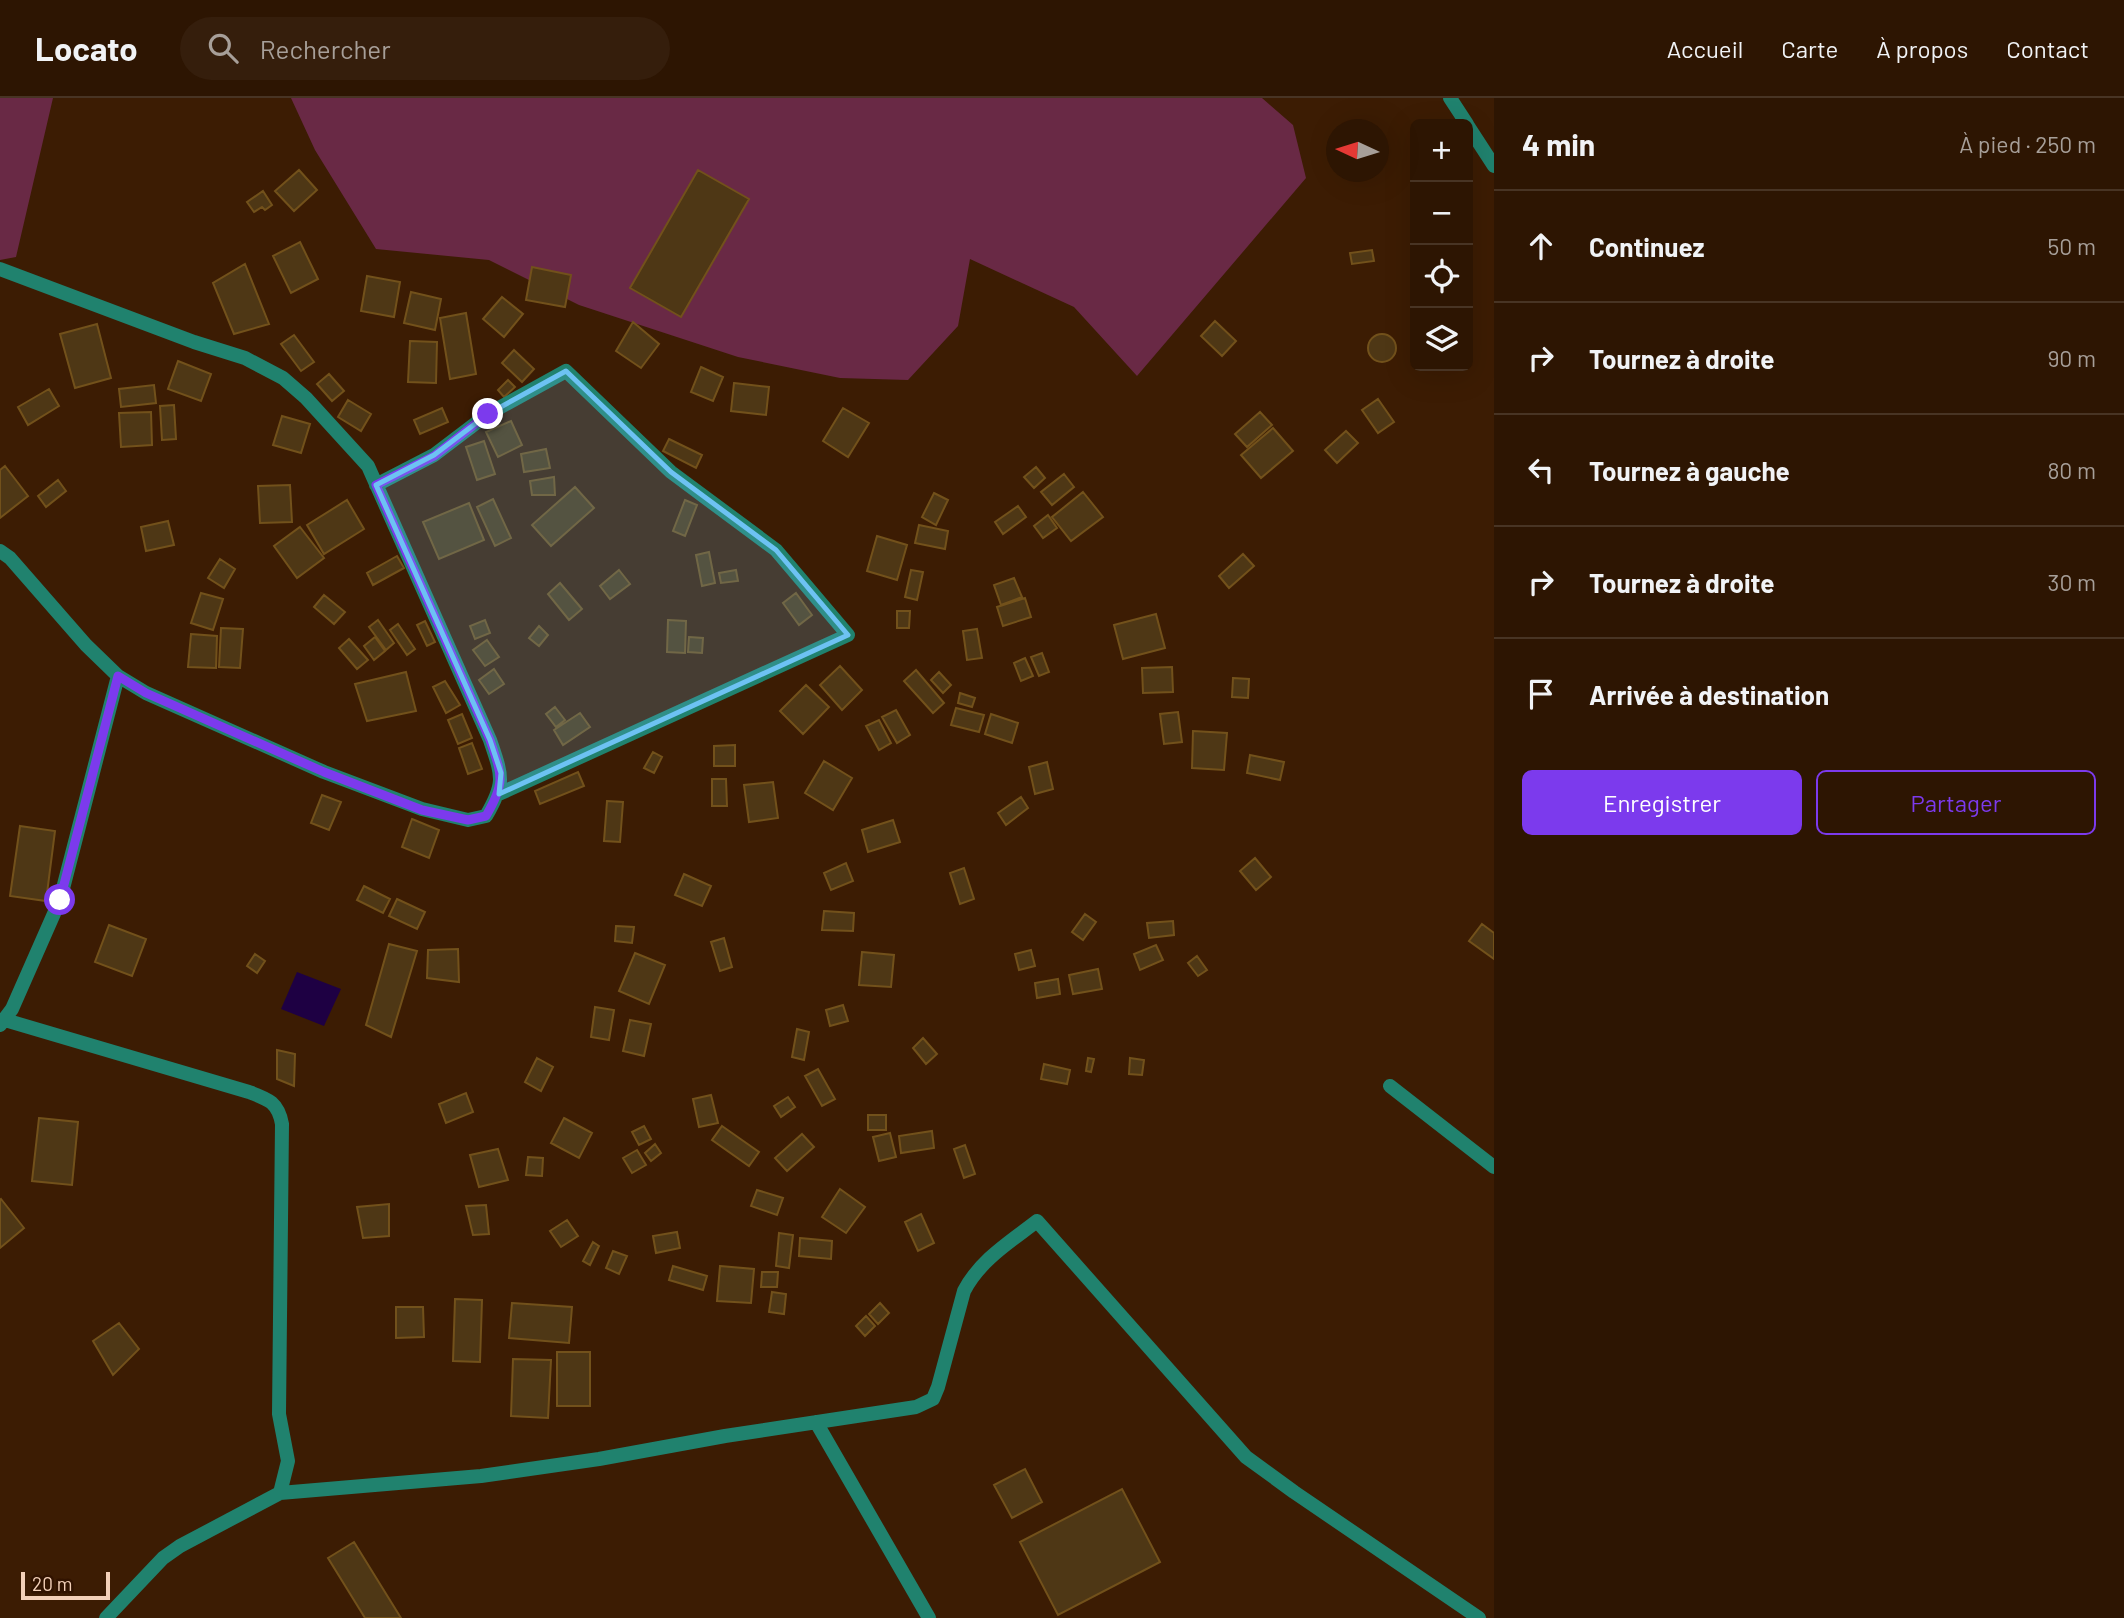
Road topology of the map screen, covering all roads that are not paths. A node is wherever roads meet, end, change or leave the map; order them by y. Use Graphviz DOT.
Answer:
graph roads {
  1 [pos="1450,98"];
  2 [pos="1463,119"];
  3 [pos="1473,134"];
  4 [pos="1494,166"];
  5 [pos="0,269"];
  6 [pos="376,485"];
  7 [pos="0,551"];
  8 [pos="118,676"];
  9 [pos="499,794"];
  10 [pos="3,1023"];
  11 [pos="1390,1086"];
  12 [pos="1494,1167"];
  13 [pos="816,1422"];
  14 [pos="281,1493"];
  15 [pos="106,1618"];
  16 [pos="929,1618"];
  17 [pos="1479,1618"];
  1 -- 2 [label="street"];
  3 -- 4 [label="street"];
  5 -- 6 [label="street"];
  6 -- 9 [label="street"];
  6 -- 9 [label="street"];
  7 -- 8 [label="street"];
  8 -- 9 [label="street"];
  8 -- 10 [label="street"];
  10 -- 14 [label="street"];
  11 -- 12 [label="street"];
  13 -- 14 [label="street"];
  13 -- 16 [label="street"];
  13 -- 17 [label="street"];
  14 -- 15 [label="street"];
}
